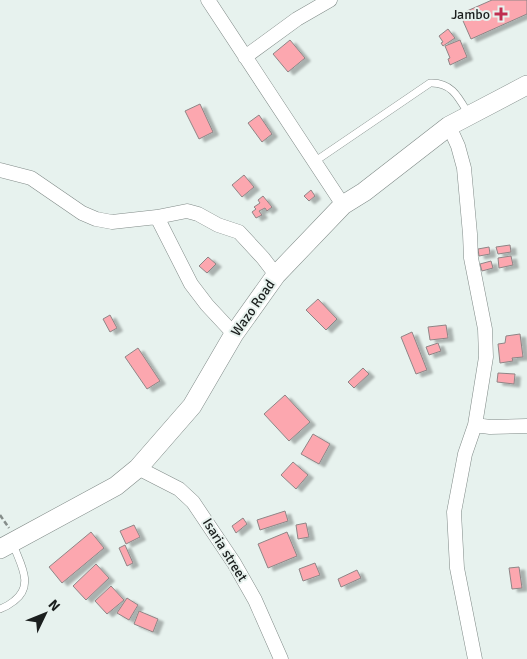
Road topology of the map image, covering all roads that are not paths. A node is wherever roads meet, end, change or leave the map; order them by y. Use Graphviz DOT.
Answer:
graph roads {
  1 [pos="208,0"];
  2 [pos="330,0"];
  3 [pos="245,57"];
  4 [pos="527,85"];
  5 [pos="469,115"];
  6 [pos="449,126"];
  7 [pos="314,162"];
  8 [pos="0,170"];
  9 [pos="343,205"];
  10 [pos="158,217"];
  11 [pos="276,275"];
  12 [pos="234,334"];
  13 [pos="475,426"];
  14 [pos="527,426"];
  15 [pos="138,468"];
  16 [pos="6,545"];
  17 [pos="0,609"];
  18 [pos="281,659"];
  19 [pos="475,659"];
  1 -- 3 [label="street"];
  2 -- 3 [label="street"];
  3 -- 7 [label="street"];
  4 -- 5 [label="main road, Wazo Road"];
  5 -- 6 [label="main road, Wazo Road"];
  5 -- 7 [label="lane"];
  6 -- 9 [label="main road, Wazo Road"];
  6 -- 13 [label="street"];
  7 -- 9 [label="street"];
  8 -- 10 [label="street"];
  9 -- 11 [label="main road, Wazo Road"];
  10 -- 11 [label="street"];
  10 -- 12 [label="street"];
  11 -- 12 [label="main road, Wazo Road"];
  12 -- 15 [label="main road, Wazo Road"];
  13 -- 14 [label="street"];
  13 -- 19 [label="street"];
  15 -- 16 [label="main road, Wazo Road"];
  15 -- 18 [label="street, Isaria street"];
  16 -- 17 [label="lane"];
}
